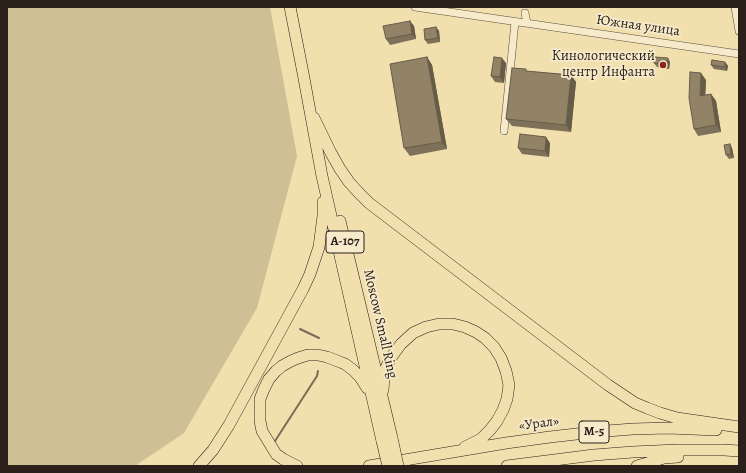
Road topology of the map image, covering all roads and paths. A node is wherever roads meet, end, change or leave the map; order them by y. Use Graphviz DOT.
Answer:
graph roads {
  1 [pos="290,7"];
  2 [pos="415,7"];
  3 [pos="735,7"];
  4 [pos="525,13"];
  5 [pos="515,22"];
  6 [pos="527,23"];
  7 [pos="739,31"];
  8 [pos="739,54"];
  9 [pos="303,73"];
  10 [pos="314,118"];
  11 [pos="504,131"];
  12 [pos="322,176"];
  13 [pos="380,412"];
  14 [pos="739,427"];
  15 [pos="739,430"];
  16 [pos="387,440"];
  17 [pos="724,450"];
  18 [pos="739,451"];
  19 [pos="450,453"];
  20 [pos="199,466"];
  21 [pos="296,466"];
  22 [pos="369,466"];
  23 [pos="388,466"];
  24 [pos="398,466"];
  25 [pos="507,466"];
  26 [pos="637,466"];
  1 -- 9 [label="highway, Moscow Small Ring / А-107"];
  2 -- 5 [label="street, Южная улица"];
  3 -- 7 [label="street"];
  4 -- 6 [label="street"];
  5 -- 6 [label="street, Южная улица"];
  5 -- 11 [label="street"];
  6 -- 8 [label="street, Южная улица"];
  9 -- 10 [label="highway, Moscow Small Ring / А-107"];
  9 -- 12 [label="highway, Moscow Small Ring / А-107"];
  10 -- 13 [label="highway, Moscow Small Ring / А-107"];
  10 -- 14 [label="highway"];
  12 -- 13 [label="highway, Moscow Small Ring / А-107"];
  12 -- 20 [label="highway"];
  13 -- 16 [label="highway, Moscow Small Ring / А-107"];
  13 -- 19 [label="highway"];
  13 -- 21 [label="highway"];
  15 -- 19 [label="highway, «Урал» / М-5"];
  16 -- 23 [label="highway, Moscow Small Ring / А-107, bridge"];
  16 -- 24 [label="highway, Moscow Small Ring / А-107, bridge"];
  17 -- 18 [label="highway, М-5"];
  17 -- 25 [label="highway, М-5"];
  17 -- 26 [label="highway"];
  19 -- 22 [label="highway, «Урал» / М-5"];
}
